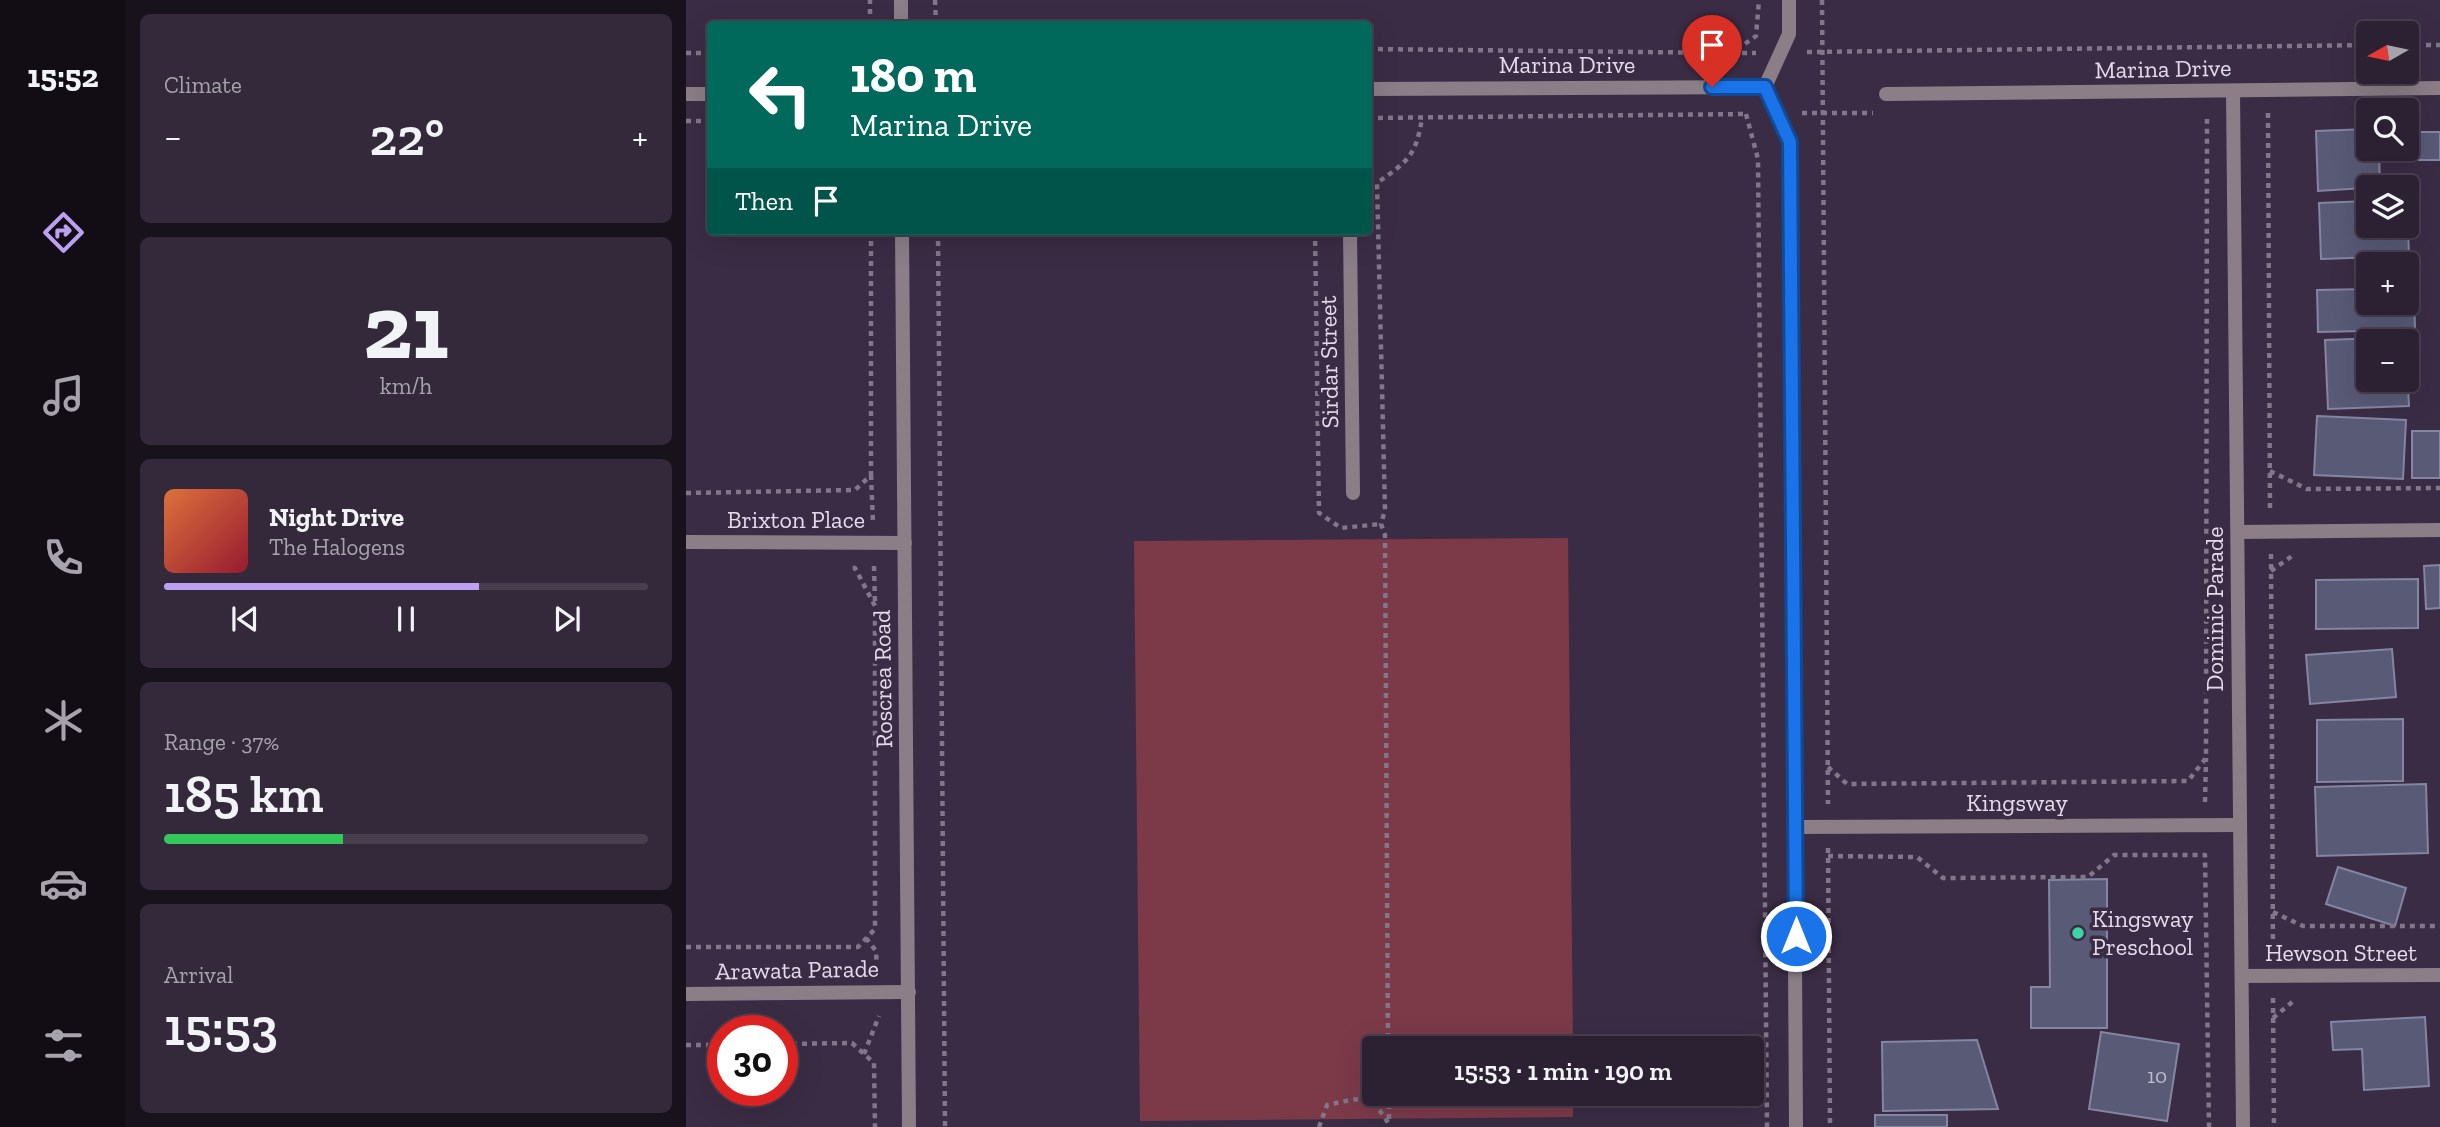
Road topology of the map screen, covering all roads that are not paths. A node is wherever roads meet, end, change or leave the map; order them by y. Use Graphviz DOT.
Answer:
graph roads {
  1 [pos="901,0"];
  2 [pos="1788,0"];
  3 [pos="901,21"];
  4 [pos="1765,87"];
  5 [pos="2440,88"];
  6 [pos="1372,89"];
  7 [pos="2233,91"];
  8 [pos="686,94"];
  9 [pos="707,94"];
  10 [pos="1886,94"];
  11 [pos="902,235"];
  12 [pos="1350,235"];
  13 [pos="1353,493"];
  14 [pos="2440,530"];
  15 [pos="2238,532"];
  16 [pos="686,542"];
  17 [pos="905,543"];
  18 [pos="2238,825"];
  19 [pos="1796,827"];
  20 [pos="2440,975"];
  21 [pos="2242,976"];
  22 [pos="909,992"];
  23 [pos="686,994"];
  24 [pos="909,1127"];
  25 [pos="1796,1127"];
  26 [pos="2243,1127"];
  1 -- 3 [label="street"];
  2 -- 4 [label="street"];
  4 -- 6 [label="street, Marina Drive"];
  4 -- 19 [label="street"];
  5 -- 7 [label="street, Marina Drive"];
  7 -- 10 [label="street, Marina Drive"];
  7 -- 15 [label="street, Dominic Parade"];
  8 -- 9 [label="street"];
  11 -- 17 [label="street, Roscrea Road"];
  12 -- 13 [label="street, Sirdar Street"];
  14 -- 15 [label="street"];
  15 -- 18 [label="street, Dominic Parade"];
  16 -- 17 [label="street, Brixton Place"];
  17 -- 22 [label="street, Roscrea Road"];
  18 -- 19 [label="street, Kingsway"];
  18 -- 21 [label="street, Dominic Parade"];
  19 -- 25 [label="street"];
  20 -- 21 [label="street, Hewson Street"];
  21 -- 26 [label="street, Dominic Parade"];
  22 -- 23 [label="street, Arawata Parade"];
  22 -- 24 [label="street, Roscrea Road"];
}
